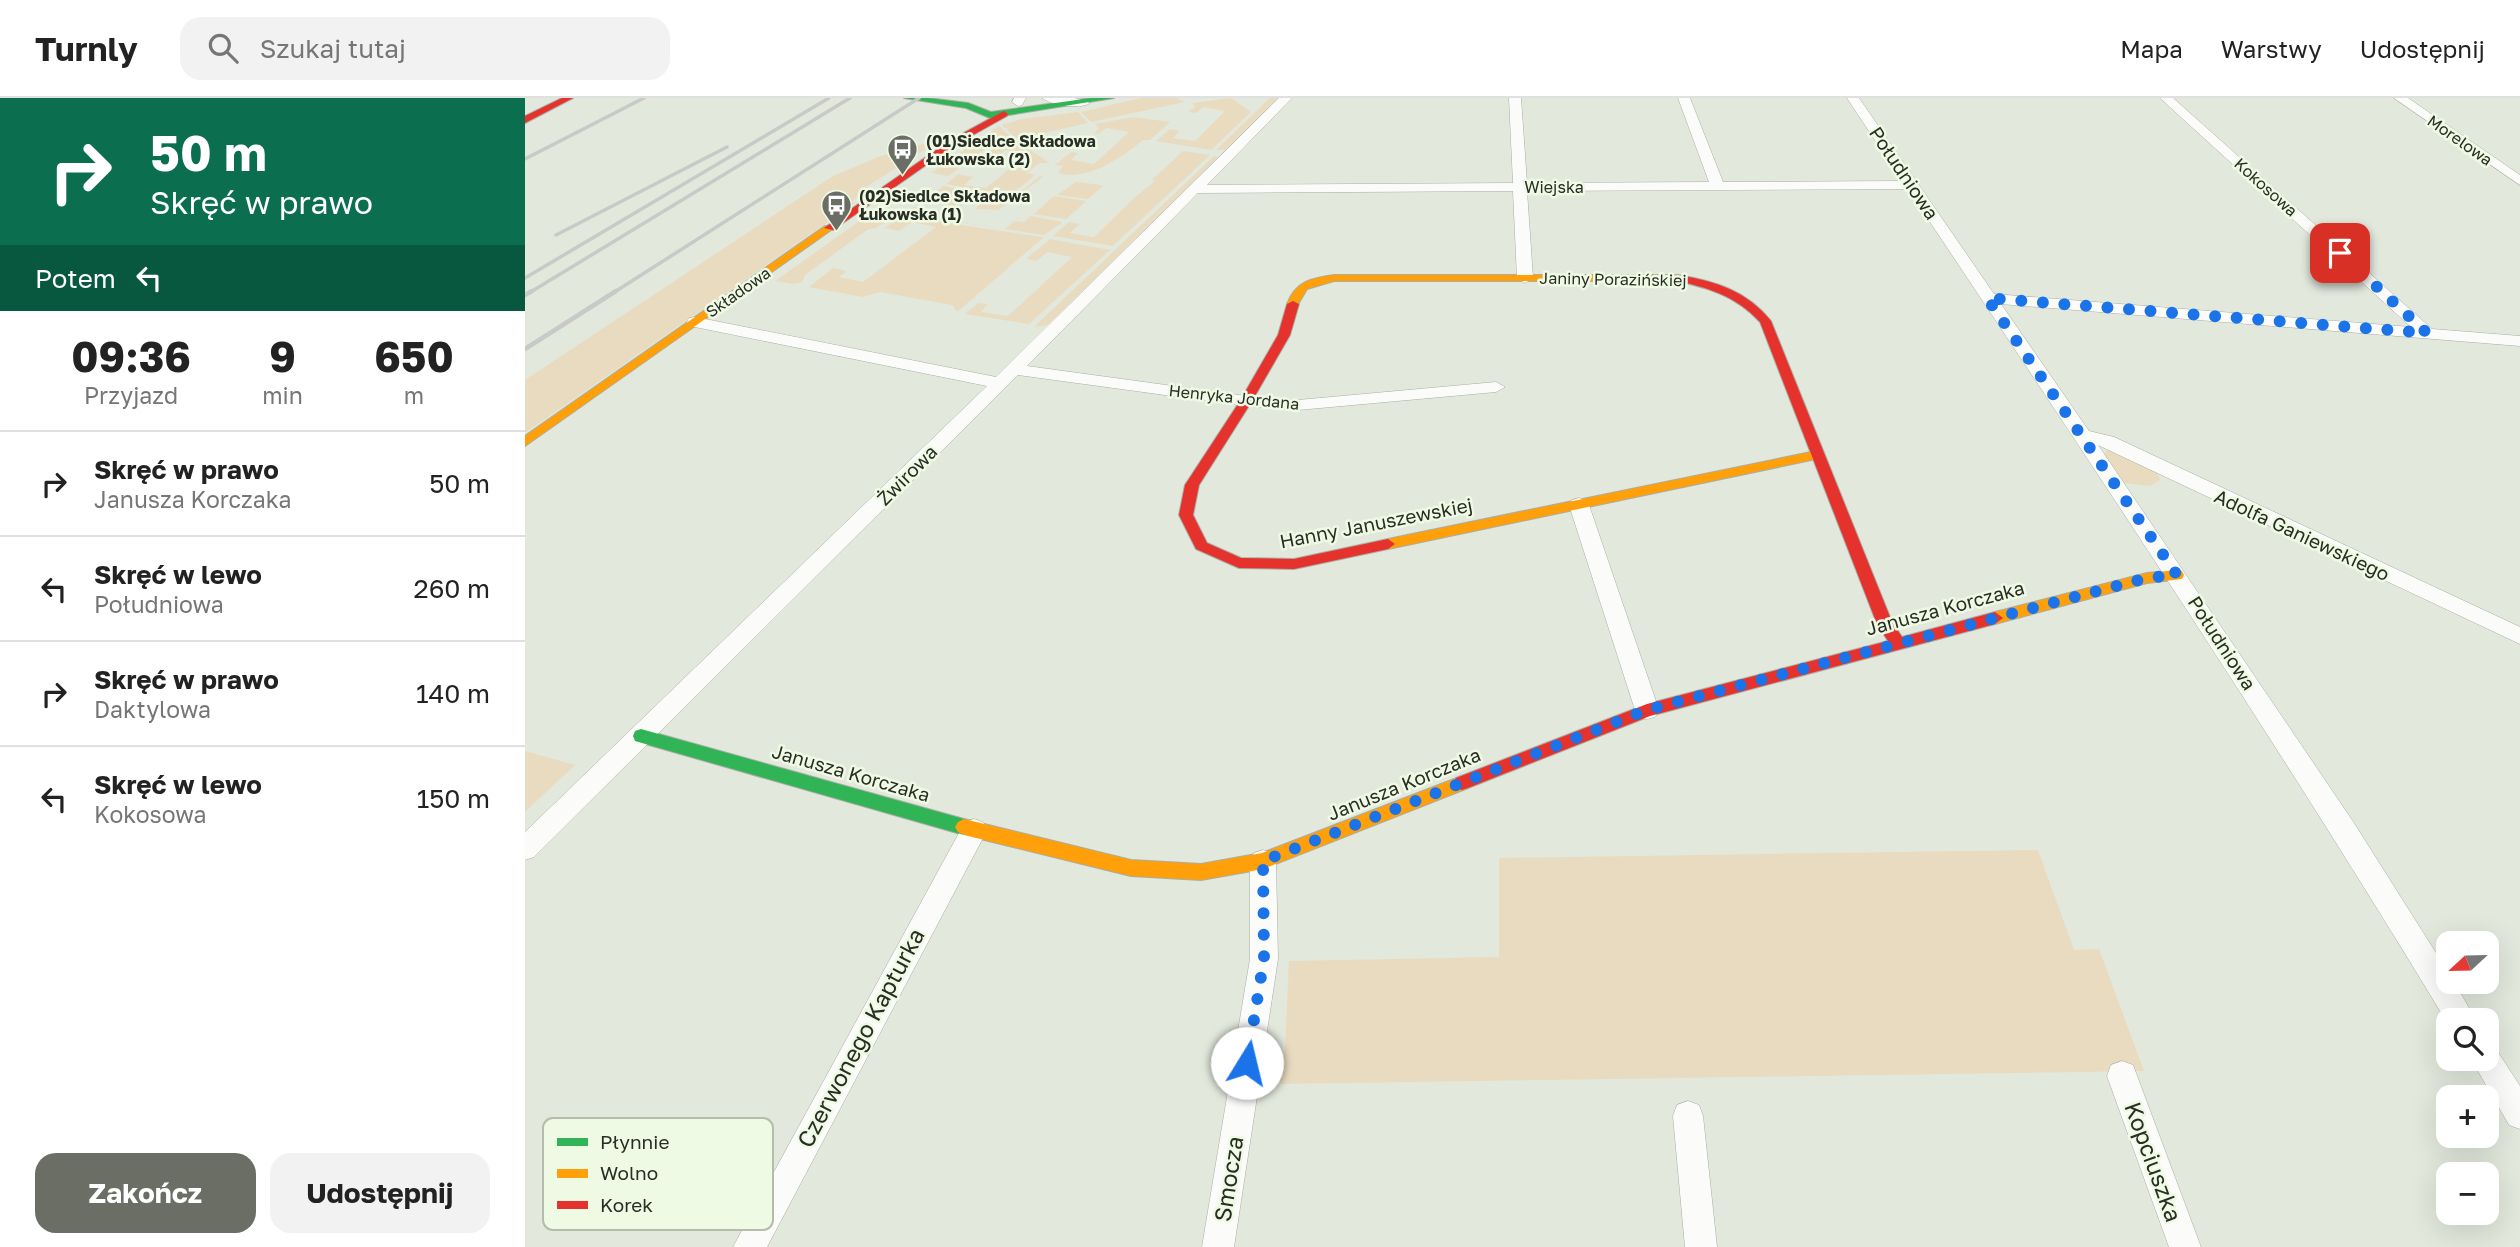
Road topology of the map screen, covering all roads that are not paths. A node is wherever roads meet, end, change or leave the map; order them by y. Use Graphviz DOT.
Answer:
graph roads {
  1 [pos="569,98"];
  2 [pos="908,98"];
  3 [pos="954,98"];
  4 [pos="1110,98"];
  5 [pos="1286,98"];
  6 [pos="1515,98"];
  7 [pos="1684,98"];
  8 [pos="1853,98"];
  9 [pos="2166,98"];
  10 [pos="2400,98"];
  11 [pos="1054,102"];
  12 [pos="1015,106"];
  13 [pos="986,108"];
  14 [pos="525,120"];
  15 [pos="952,143"];
  16 [pos="2520,181"];
  17 [pos="1912,185"];
  18 [pos="1718,186"];
  19 [pos="1521,187"];
  20 [pos="1196,188"];
  21 [pos="1525,278"];
  22 [pos="1310,282"];
  23 [pos="1987,298"];
  24 [pos="695,322"];
  25 [pos="2427,333"];
  26 [pos="2520,341"];
  27 [pos="1007,376"];
  28 [pos="1496,387"];
  29 [pos="1247,401"];
  30 [pos="2083,435"];
  31 [pos="525,442"];
  32 [pos="1816,454"];
  33 [pos="1579,505"];
  34 [pos="2177,575"];
  35 [pos="2520,636"];
  36 [pos="1898,642"];
  37 [pos="1647,710"];
  38 [pos="641,736"];
  39 [pos="974,830"];
  40 [pos="525,849"];
  41 [pos="1263,861"];
  42 [pos="2455,1008"];
  43 [pos="2493,1071"];
  44 [pos="2122,1076"];
  45 [pos="2520,1114"];
  46 [pos="1688,1116"];
  47 [pos="773,1203"];
  48 [pos="758,1230"];
  49 [pos="749,1247"];
  50 [pos="1218,1247"];
  51 [pos="1701,1247"];
  52 [pos="2185,1247"];
  1 -- 14 [label="street"];
  2 -- 13 [label="street"];
  3 -- 13 [label="street"];
  4 -- 11 [label="street"];
  5 -- 20 [label="street, Żwirowa"];
  6 -- 19 [label="street"];
  7 -- 18 [label="street"];
  8 -- 17 [label="street, Południowa"];
  9 -- 25 [label="street, Kokosowa"];
  10 -- 16 [label="street, Morelowa"];
  11 -- 12 [label="street"];
  12 -- 13 [label="street"];
  12 -- 15 [label="street, Składowa"];
  13 -- 15 [label="street, Składowa"];
  15 -- 24 [label="street, Składowa"];
  17 -- 18 [label="street, Wiejska"];
  17 -- 23 [label="street, Południowa"];
  18 -- 19 [label="street, Wiejska"];
  19 -- 20 [label="street, Wiejska"];
  19 -- 21 [label="street"];
  20 -- 27 [label="street, Żwirowa"];
  21 -- 22 [label="street, Janiny Porazińskiej"];
  21 -- 32 [label="street, Janiny Porazińskiej"];
  22 -- 29 [label="street, Hanny Januszewskiej"];
  23 -- 25 [label="street"];
  23 -- 30 [label="street, Południowa"];
  24 -- 27 [label="street, Henryka Jordana"];
  24 -- 31 [label="street, Składowa"];
  25 -- 26 [label="street"];
  27 -- 29 [label="street, Henryka Jordana"];
  27 -- 38 [label="street, Żwirowa"];
  28 -- 29 [label="street, Henryka Jordana"];
  29 -- 33 [label="street, Hanny Januszewskiej"];
  30 -- 34 [label="street, Południowa"];
  30 -- 35 [label="street, Adolfa Ganiewskiego"];
  32 -- 33 [label="street, Hanny Januszewskiej"];
  32 -- 36 [label="street, Janiny Porazińskiej"];
  33 -- 37 [label="street"];
  34 -- 36 [label="street, Janusza Korczaka"];
  34 -- 42 [label="street, Południowa"];
  36 -- 37 [label="street, Janusza Korczaka"];
  37 -- 41 [label="street, Janusza Korczaka"];
  38 -- 39 [label="street, Janusza Korczaka"];
  38 -- 40 [label="street, Żwirowa"];
  39 -- 41 [label="street, Janusza Korczaka"];
  39 -- 47 [label="street, Czerwonego Kapturka"];
  41 -- 50 [label="street, Smocza"];
  43 -- 45 [label="street"];
  44 -- 52 [label="street, Kopciuszka"];
  46 -- 51 [label="street"];
  48 -- 49 [label="street, Czerwonego Kapturka"];
}
